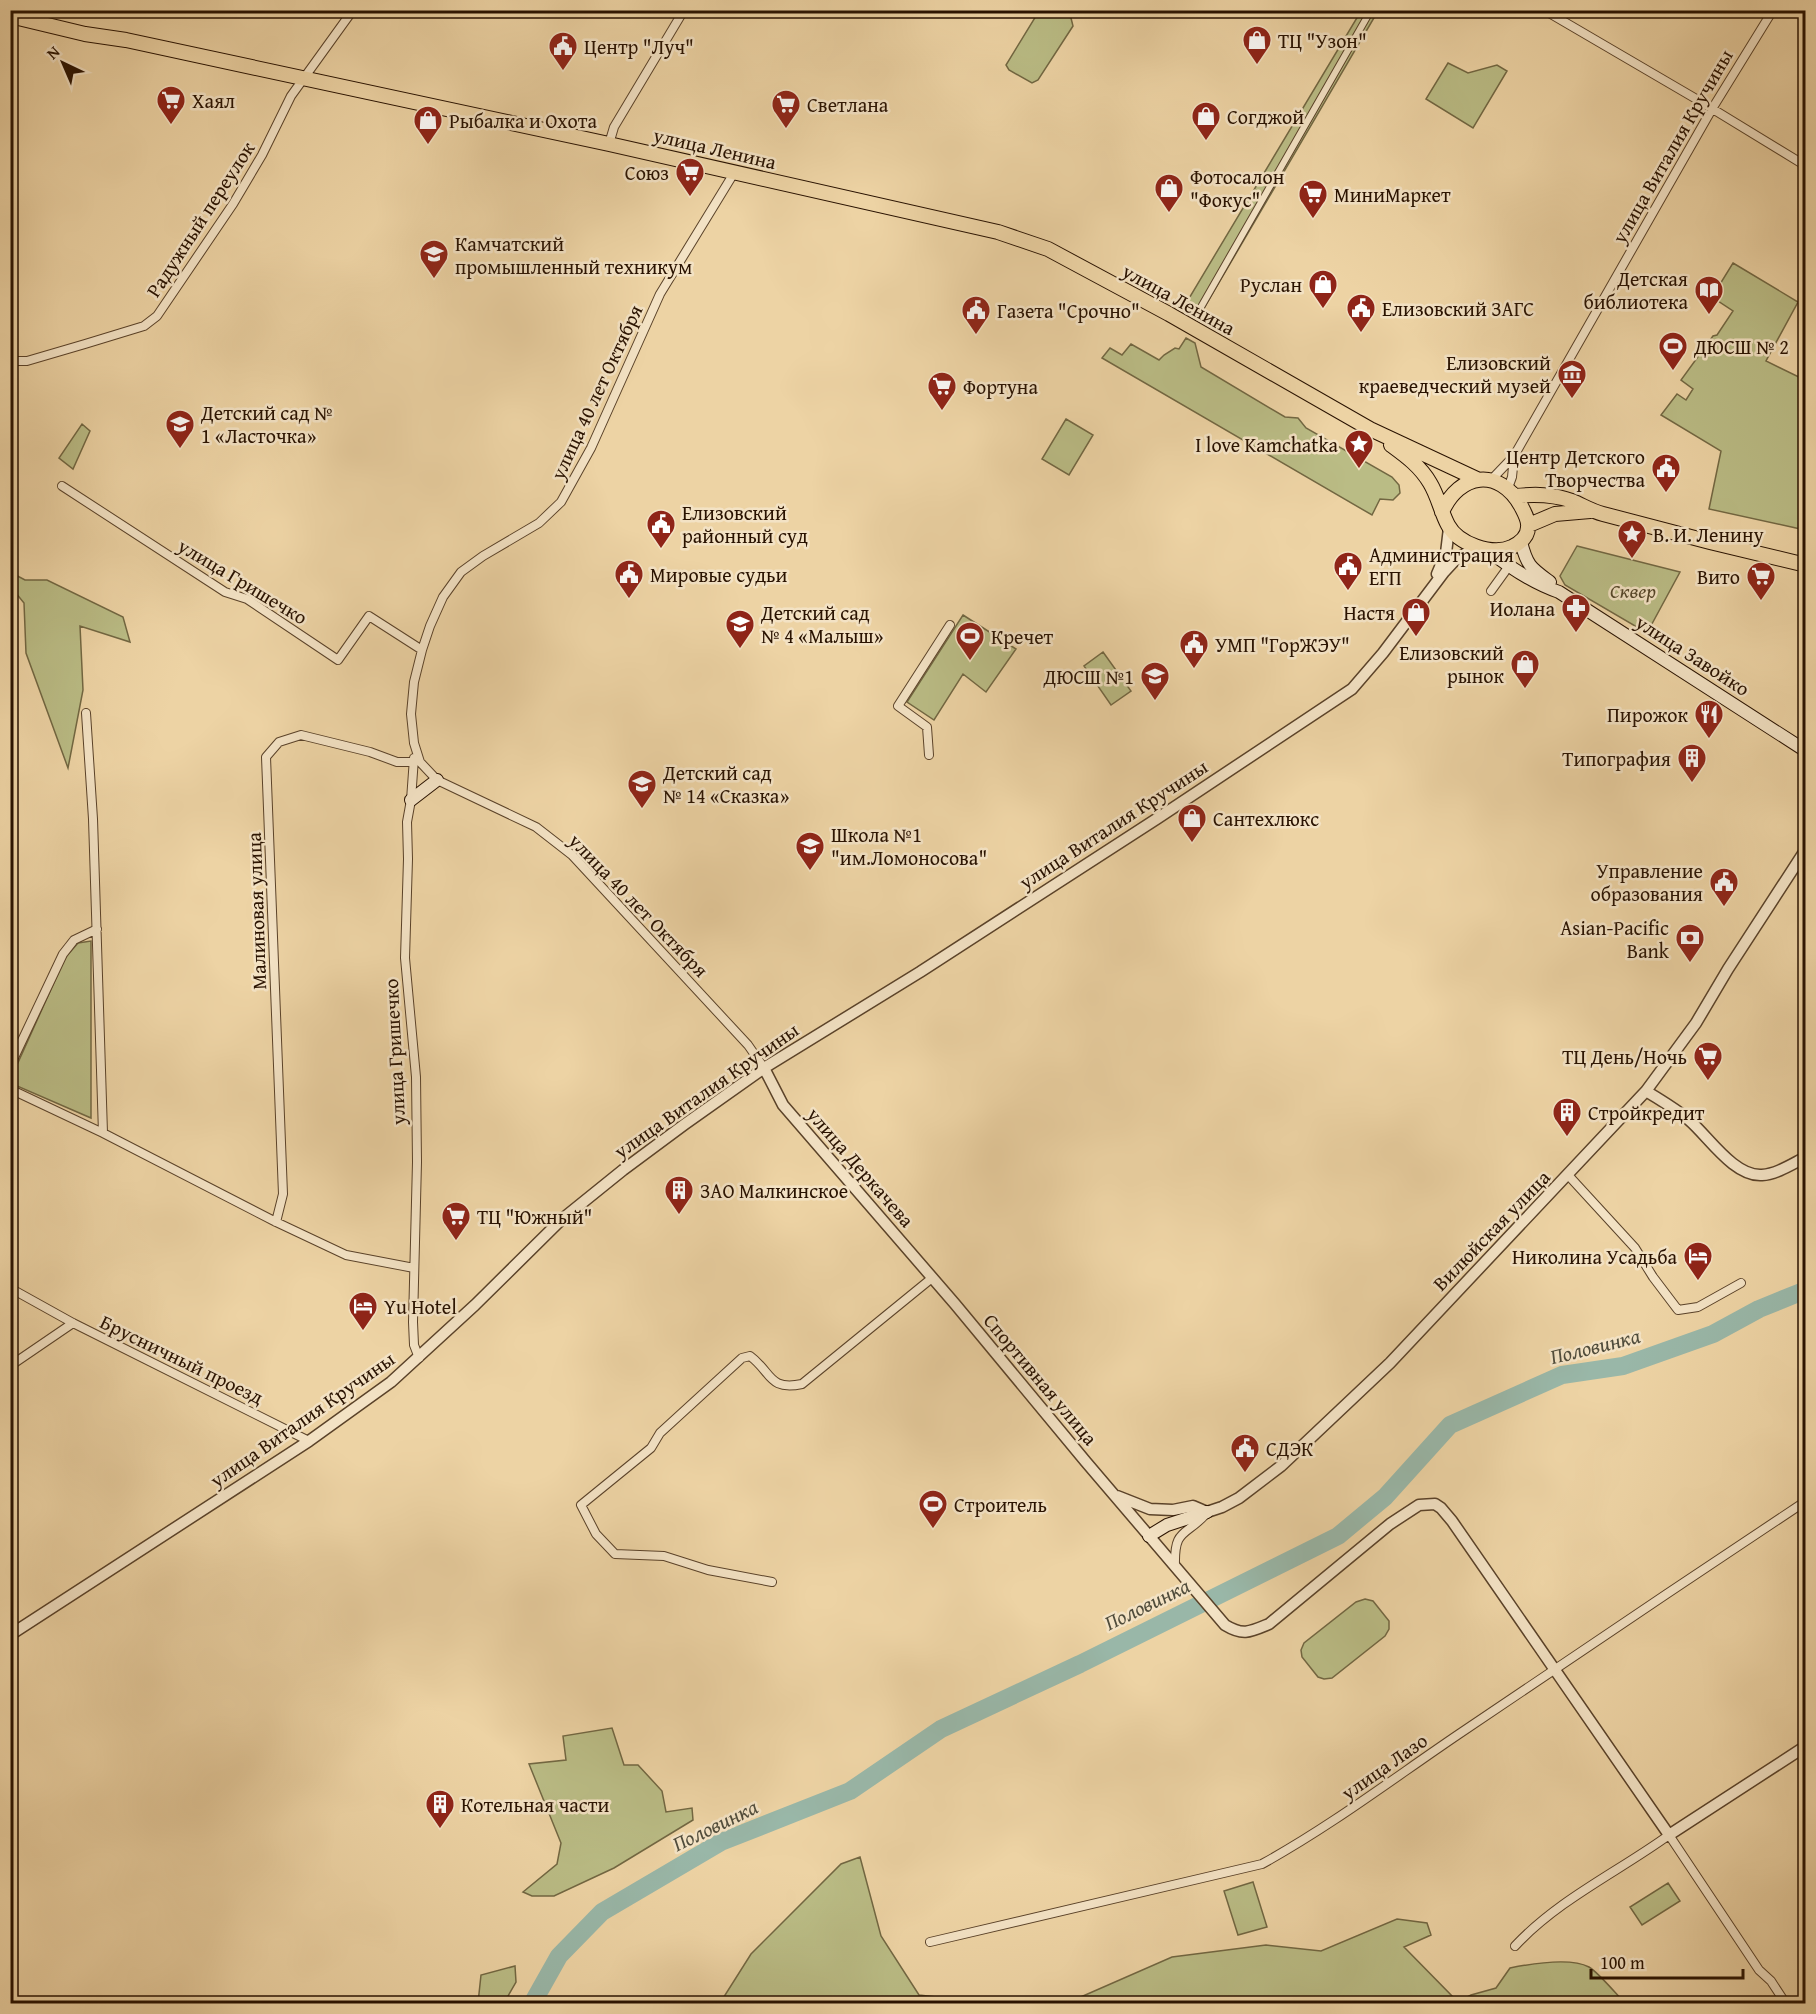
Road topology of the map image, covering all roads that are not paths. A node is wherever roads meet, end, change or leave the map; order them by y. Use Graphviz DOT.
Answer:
graph roads {
  1 [pos="353,10"];
  2 [pos="684,10"];
  3 [pos="1371,10"];
  4 [pos="1544,10"];
  5 [pos="1773,10"];
  6 [pos="10,16"];
  7 [pos="304,79"];
  8 [pos="1712,109"];
  9 [pos="609,144"];
  10 [pos="1806,166"];
  11 [pos="734,172"];
  12 [pos="1197,314"];
  13 [pos="10,361"];
  14 [pos="1370,429"];
  15 [pos="1514,456"];
  16 [pos="1484,480"];
  17 [pos="62,486"];
  18 [pos="1512,492"];
  19 [pos="1591,511"];
  20 [pos="1442,512"];
  21 [pos="1528,525"];
  22 [pos="1449,528"];
  23 [pos="1521,542"];
  24 [pos="1483,549"];
  25 [pos="1806,565"];
  26 [pos="1509,566"];
  27 [pos="1429,590"];
  28 [pos="1491,591"];
  29 [pos="1558,592"];
  30 [pos="950,625"];
  31 [pos="422,651"];
  32 [pos="86,712"];
  33 [pos="414,743"];
  34 [pos="1806,751"];
  35 [pos="929,754"];
  36 [pos="414,762"];
  37 [pos="437,780"];
  38 [pos="411,800"];
  39 [pos="1806,849"];
  40 [pos="97,929"];
  41 [pos="10,1066"];
  42 [pos="764,1068"];
  43 [pos="10,1086"];
  44 [pos="1646,1091"];
  45 [pos="103,1133"];
  46 [pos="1806,1157"];
  47 [pos="1568,1175"];
  48 [pos="276,1222"];
  49 [pos="414,1268"];
  50 [pos="935,1281"];
  51 [pos="1741,1283"];
  52 [pos="10,1288"];
  53 [pos="73,1323"];
  54 [pos="419,1358"];
  55 [pos="10,1366"];
  56 [pos="309,1441"];
  57 [pos="1116,1496"];
  58 [pos="1806,1501"];
  59 [pos="1208,1512"];
  60 [pos="1149,1536"];
  61 [pos="1178,1569"];
  62 [pos="772,1582"];
  63 [pos="10,1635"];
  64 [pos="1554,1669"];
  65 [pos="1806,1746"];
  66 [pos="1669,1834"];
  67 [pos="930,1941"];
  68 [pos="1515,1946"];
  69 [pos="1786,2004"];
  1 -- 7 [label="street, Радужный переулок"];
  2 -- 9 [label="street"];
  3 -- 12 [label="street"];
  4 -- 8 [label="street"];
  5 -- 8 [label="street, улица Виталия Кручины"];
  6 -- 7 [label="main road, улица Ленина"];
  7 -- 9 [label="main road, улица Ленина"];
  7 -- 13 [label="street, Радужный переулок"];
  8 -- 10 [label="street"];
  8 -- 15 [label="street, улица Виталия Кручины"];
  9 -- 11 [label="main road, улица Ленина"];
  11 -- 14 [label="main road, улица Ленина"];
  11 -- 31 [label="street, улица 40 лет Октября"];
  14 -- 16 [label="main road, улица Ленина"];
  14 -- 20 [label="main road, улица Ленина"];
  15 -- 16 [label="street, улица Виталия Кручины"];
  15 -- 18 [label="street, улица Виталия Кручины"];
  16 -- 18 [label="main road"];
  16 -- 20 [label="main road"];
  17 -- 31 [label="street, улица Гришечко"];
  18 -- 19 [label="main road"];
  18 -- 21 [label="main road"];
  19 -- 21 [label="main road"];
  19 -- 25 [label="main road"];
  20 -- 22 [label="main road"];
  21 -- 23 [label="main road"];
  22 -- 24 [label="main road"];
  22 -- 27 [label="street, улица Виталия Кручины"];
  23 -- 24 [label="main road"];
  23 -- 29 [label="main road, улица Завойко"];
  24 -- 26 [label="main road, улица Завойко"];
  24 -- 27 [label="street, улица Виталия Кручины"];
  26 -- 28 [label="street"];
  26 -- 29 [label="main road, улица Завойко"];
  27 -- 42 [label="street, улица Виталия Кручины"];
  29 -- 34 [label="main road, улица Завойко"];
  30 -- 35 [label="street"];
  31 -- 33 [label="street, улица 40 лет Октября"];
  32 -- 40 [label="street"];
  33 -- 36 [label="street, улица Гришечко"];
  33 -- 37 [label="street, улица 40 лет Октября"];
  36 -- 38 [label="street, улица Гришечко"];
  36 -- 48 [label="street, Малиновая улица"];
  37 -- 38 [label="main road"];
  37 -- 42 [label="street, улица 40 лет Октября"];
  38 -- 49 [label="street, улица Гришечко"];
  39 -- 44 [label="street, Вилюйская улица"];
  40 -- 41 [label="street"];
  40 -- 45 [label="street"];
  42 -- 50 [label="street, улица Деркачева"];
  42 -- 54 [label="street, улица Виталия Кручины"];
  43 -- 45 [label="street"];
  44 -- 46 [label="street"];
  44 -- 47 [label="street, Вилюйская улица"];
  45 -- 48 [label="street"];
  47 -- 51 [label="street"];
  47 -- 59 [label="street, Вилюйская улица"];
  48 -- 49 [label="street"];
  49 -- 54 [label="street, улица Гришечко"];
  50 -- 57 [label="street, Спортивная улица"];
  50 -- 62 [label="street"];
  52 -- 53 [label="street, Брусничный проезд"];
  53 -- 55 [label="street, Брусничный проезд"];
  53 -- 56 [label="street, Брусничный проезд"];
  54 -- 56 [label="street, улица Виталия Кручины"];
  56 -- 63 [label="street, улица Виталия Кручины"];
  57 -- 59 [label="street"];
  57 -- 60 [label="street, Спортивная улица"];
  58 -- 64 [label="street, улица Лазо"];
  59 -- 60 [label="main road"];
  59 -- 61 [label="street"];
  60 -- 61 [label="street, Спортивная улица"];
  61 -- 64 [label="street, Спортивная улица"];
  64 -- 66 [label="street"];
  64 -- 67 [label="street, улица Лазо"];
  65 -- 66 [label="street"];
  66 -- 68 [label="street"];
  66 -- 69 [label="street"];
}
